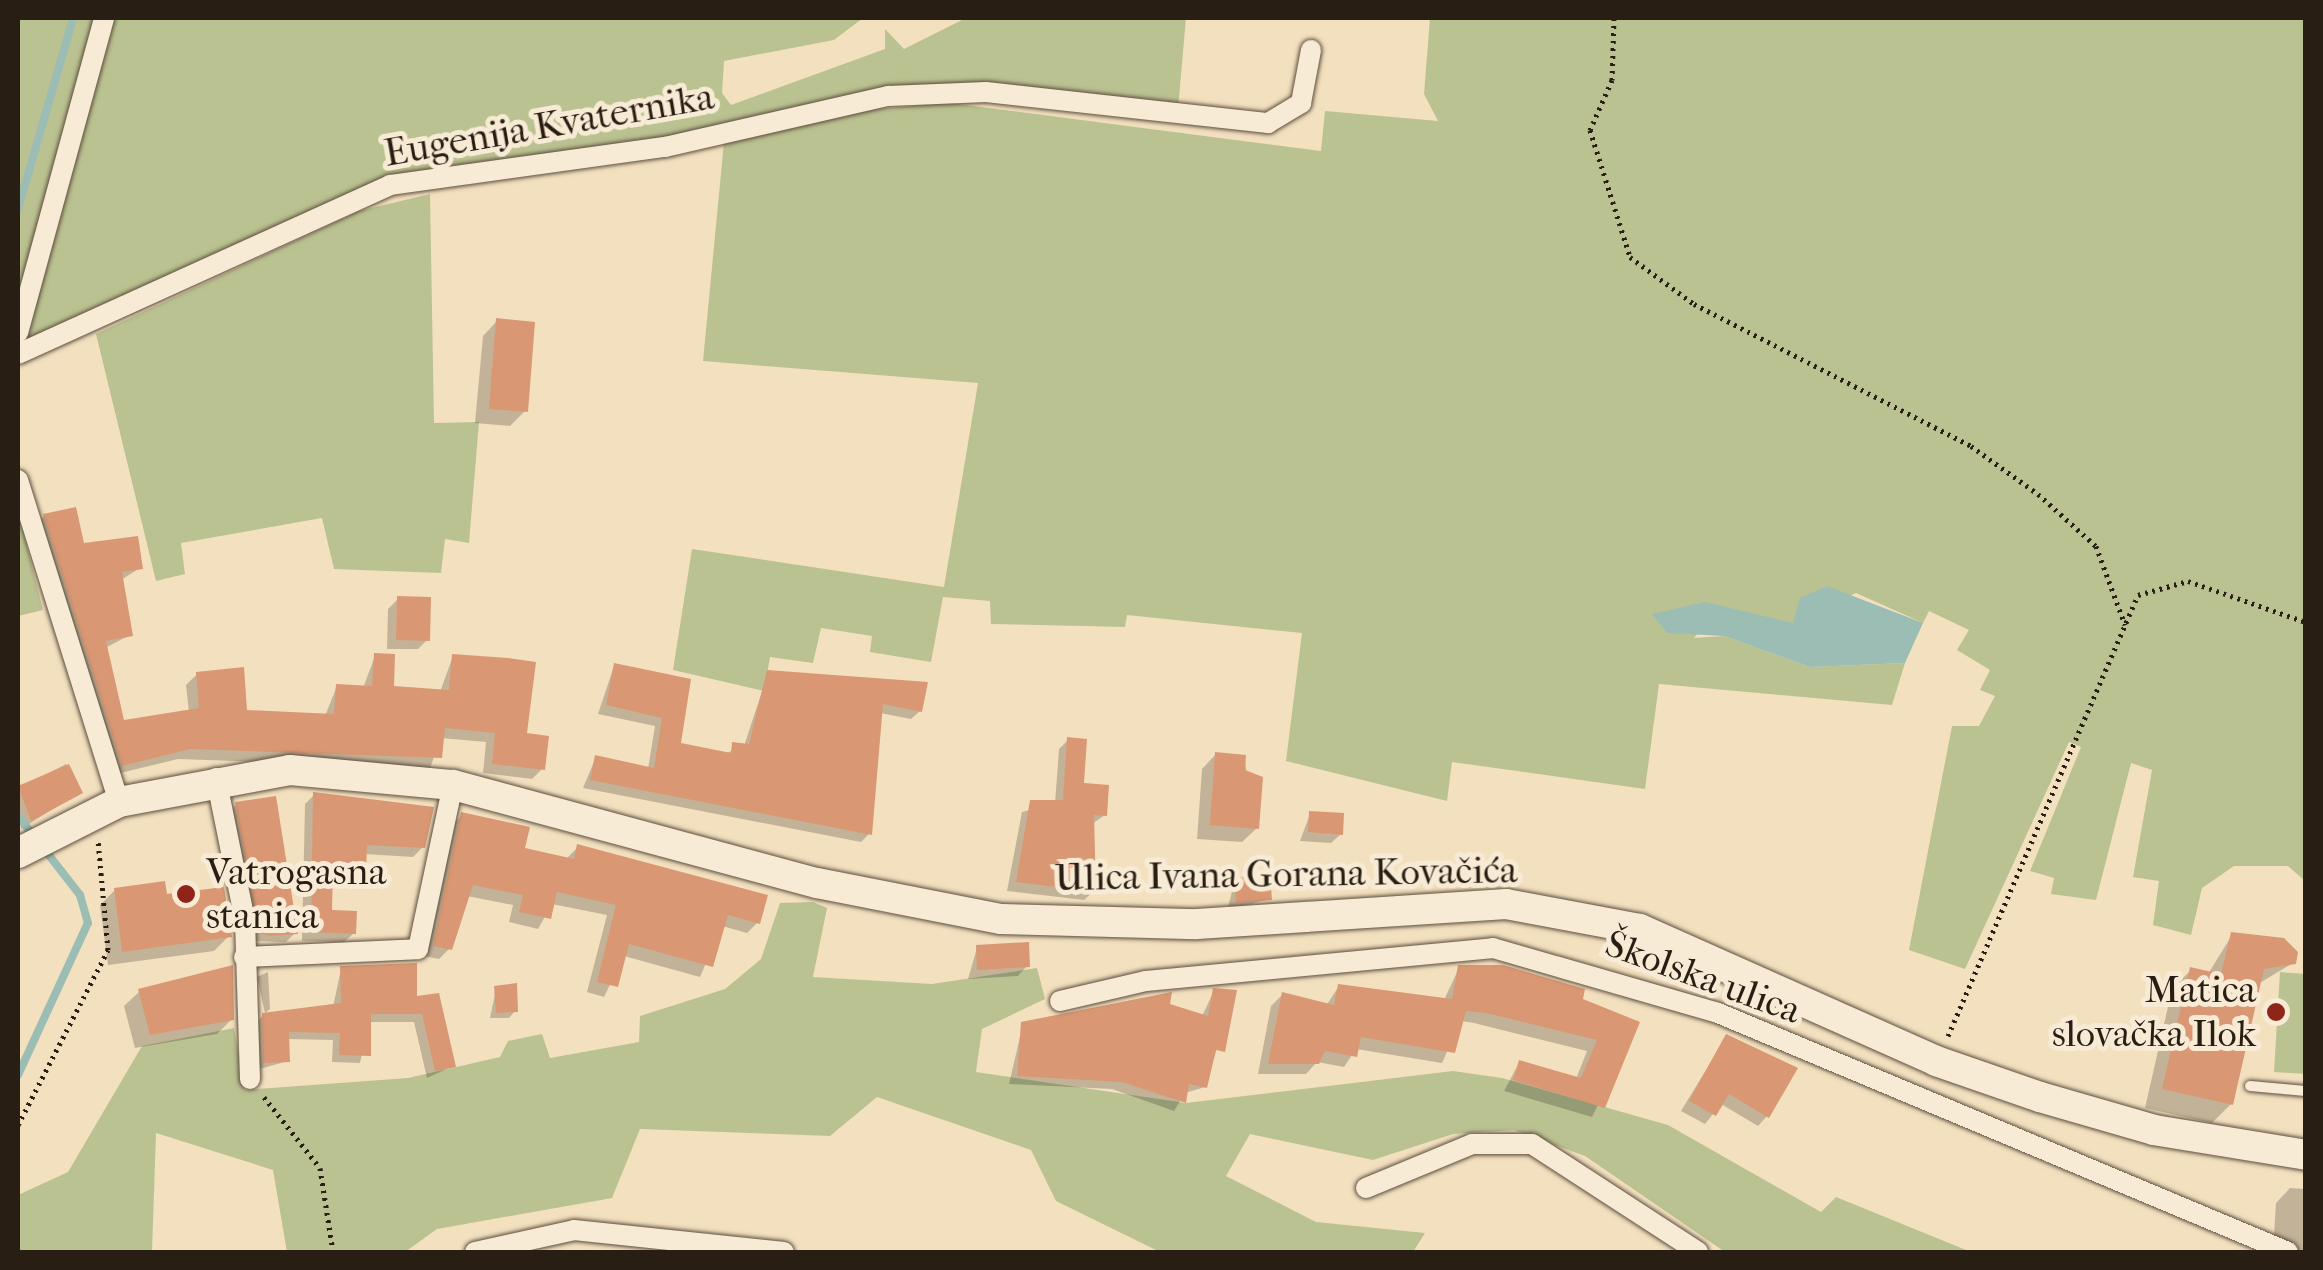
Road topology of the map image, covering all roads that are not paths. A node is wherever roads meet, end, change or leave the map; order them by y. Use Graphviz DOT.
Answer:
graph roads {
  1 [pos="104,18"];
  2 [pos="1310,50"];
  3 [pos="18,333"];
  4 [pos="18,354"];
  5 [pos="18,480"];
  6 [pos="216,778"];
  7 [pos="454,785"];
  8 [pos="94,814"];
  9 [pos="18,853"];
  10 [pos="244,957"];
  11 [pos="1060,1001"];
  12 [pos="250,1079"];
  13 [pos="2250,1086"];
  14 [pos="2306,1091"];
  15 [pos="2306,1155"];
  16 [pos="1366,1188"];
  17 [pos="476,1252"];
  18 [pos="784,1252"];
  19 [pos="1698,1252"];
  20 [pos="2288,1252"];
  1 -- 3 [label="street"];
  2 -- 4 [label="street, Eugenija Kvaternika"];
  5 -- 8 [label="street"];
  6 -- 7 [label="main road, Ulica Ivana Gorana Kovačića"];
  6 -- 8 [label="main road, Ulica Ivana Gorana Kovačića"];
  6 -- 10 [label="street"];
  7 -- 10 [label="street"];
  7 -- 15 [label="main road, Ulica Ivana Gorana Kovačića"];
  8 -- 9 [label="main road, Ulica Ivana Gorana Kovačića"];
  10 -- 12 [label="street"];
  11 -- 20 [label="street, Školska ulica"];
  13 -- 14 [label="lane"];
  16 -- 19 [label="street"];
  17 -- 18 [label="street"];
}
